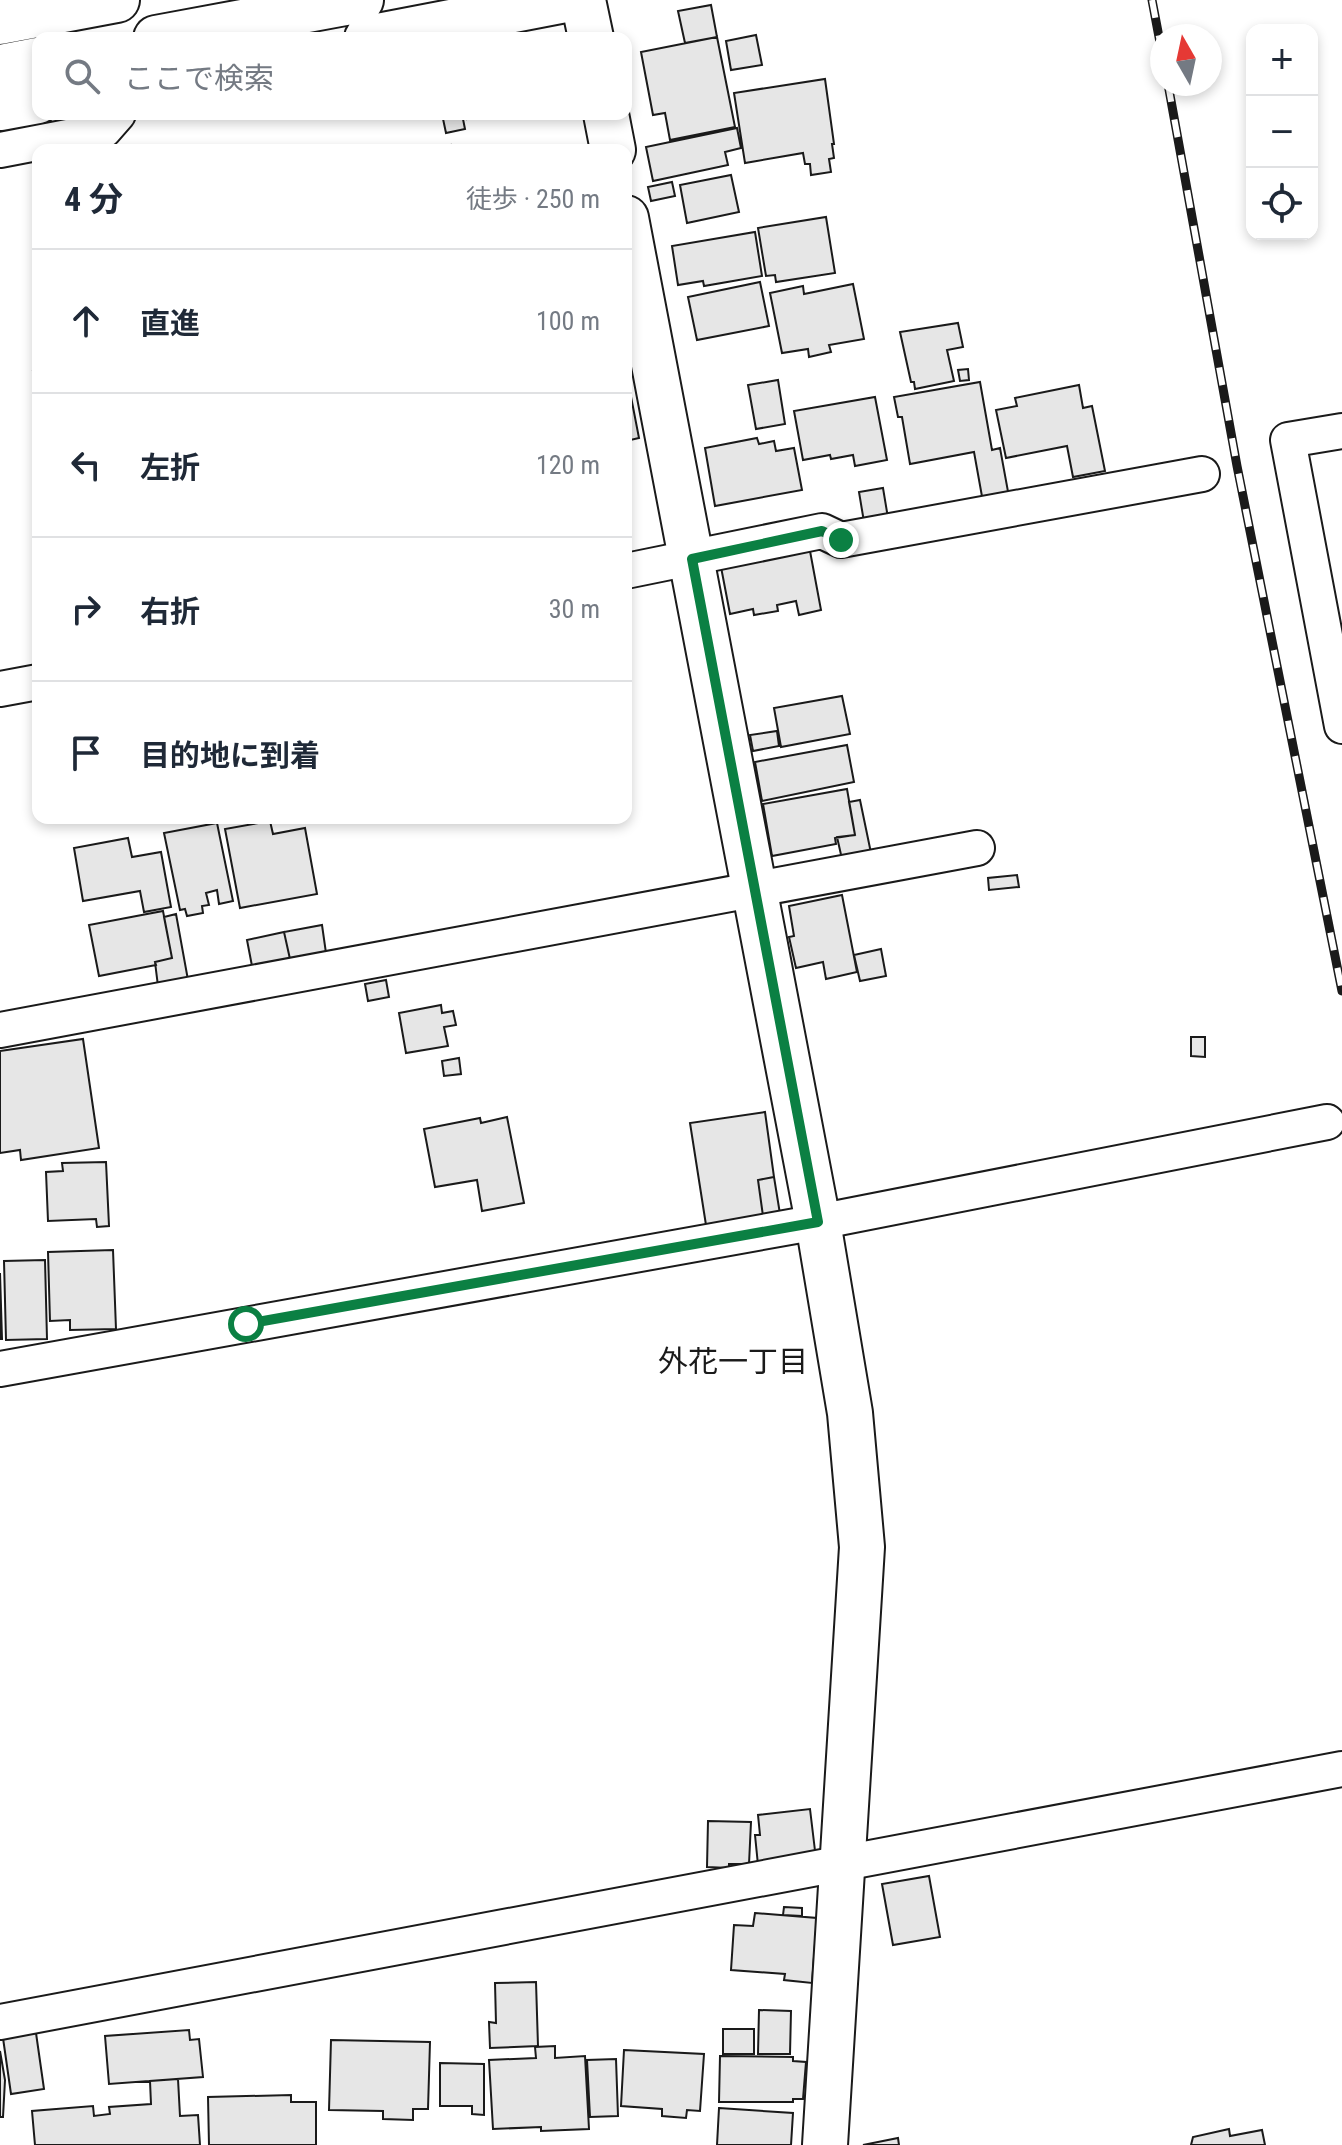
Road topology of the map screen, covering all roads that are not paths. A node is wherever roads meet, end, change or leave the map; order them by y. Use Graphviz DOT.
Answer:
graph roads {
  1 [pos="117,0"];
  2 [pos="361,0"];
  3 [pos="566,0"];
  4 [pos="583,0"];
  5 [pos="0,22"];
  6 [pos="188,32"];
  7 [pos="398,32"];
  8 [pos="590,32"];
  9 [pos="32,61"];
  10 [pos="0,67"];
  11 [pos="32,102"];
  12 [pos="0,108"];
  13 [pos="113,120"];
  14 [pos="607,120"];
  15 [pos="612,144"];
  16 [pos="0,150"];
  17 [pos="632,249"];
  18 [pos="1342,431"];
  19 [pos="1202,474"];
  20 [pos="692,559"];
  21 [pos="632,570"];
  22 [pos="32,683"];
  23 [pos="0,689"];
  24 [pos="1342,726"];
  25 [pos="977,848"];
  26 [pos="754,888"];
  27 [pos="0,1030"];
  28 [pos="1327,1122"];
  29 [pos="818,1222"];
  30 [pos="0,1369"];
  31 [pos="1342,1769"];
  32 [pos="844,1863"];
  33 [pos="0,2022"];
  34 [pos="825,2145"];
  1 -- 5 [label="street"];
  2 -- 6 [label="street"];
  3 -- 7 [label="street"];
  4 -- 8 [label="street"];
  9 -- 10 [label="street"];
  11 -- 12 [label="street"];
  13 -- 16 [label="street"];
  14 -- 15 [label="street"];
  17 -- 20 [label="street"];
  18 -- 24 [label="street"];
  19 -- 20 [label="street"];
  20 -- 21 [label="street"];
  20 -- 26 [label="street"];
  22 -- 23 [label="street"];
  25 -- 26 [label="street"];
  26 -- 27 [label="street"];
  26 -- 29 [label="street"];
  28 -- 29 [label="street"];
  29 -- 30 [label="street"];
  29 -- 32 [label="street"];
  31 -- 32 [label="street"];
  32 -- 33 [label="street"];
  32 -- 34 [label="street"];
}
